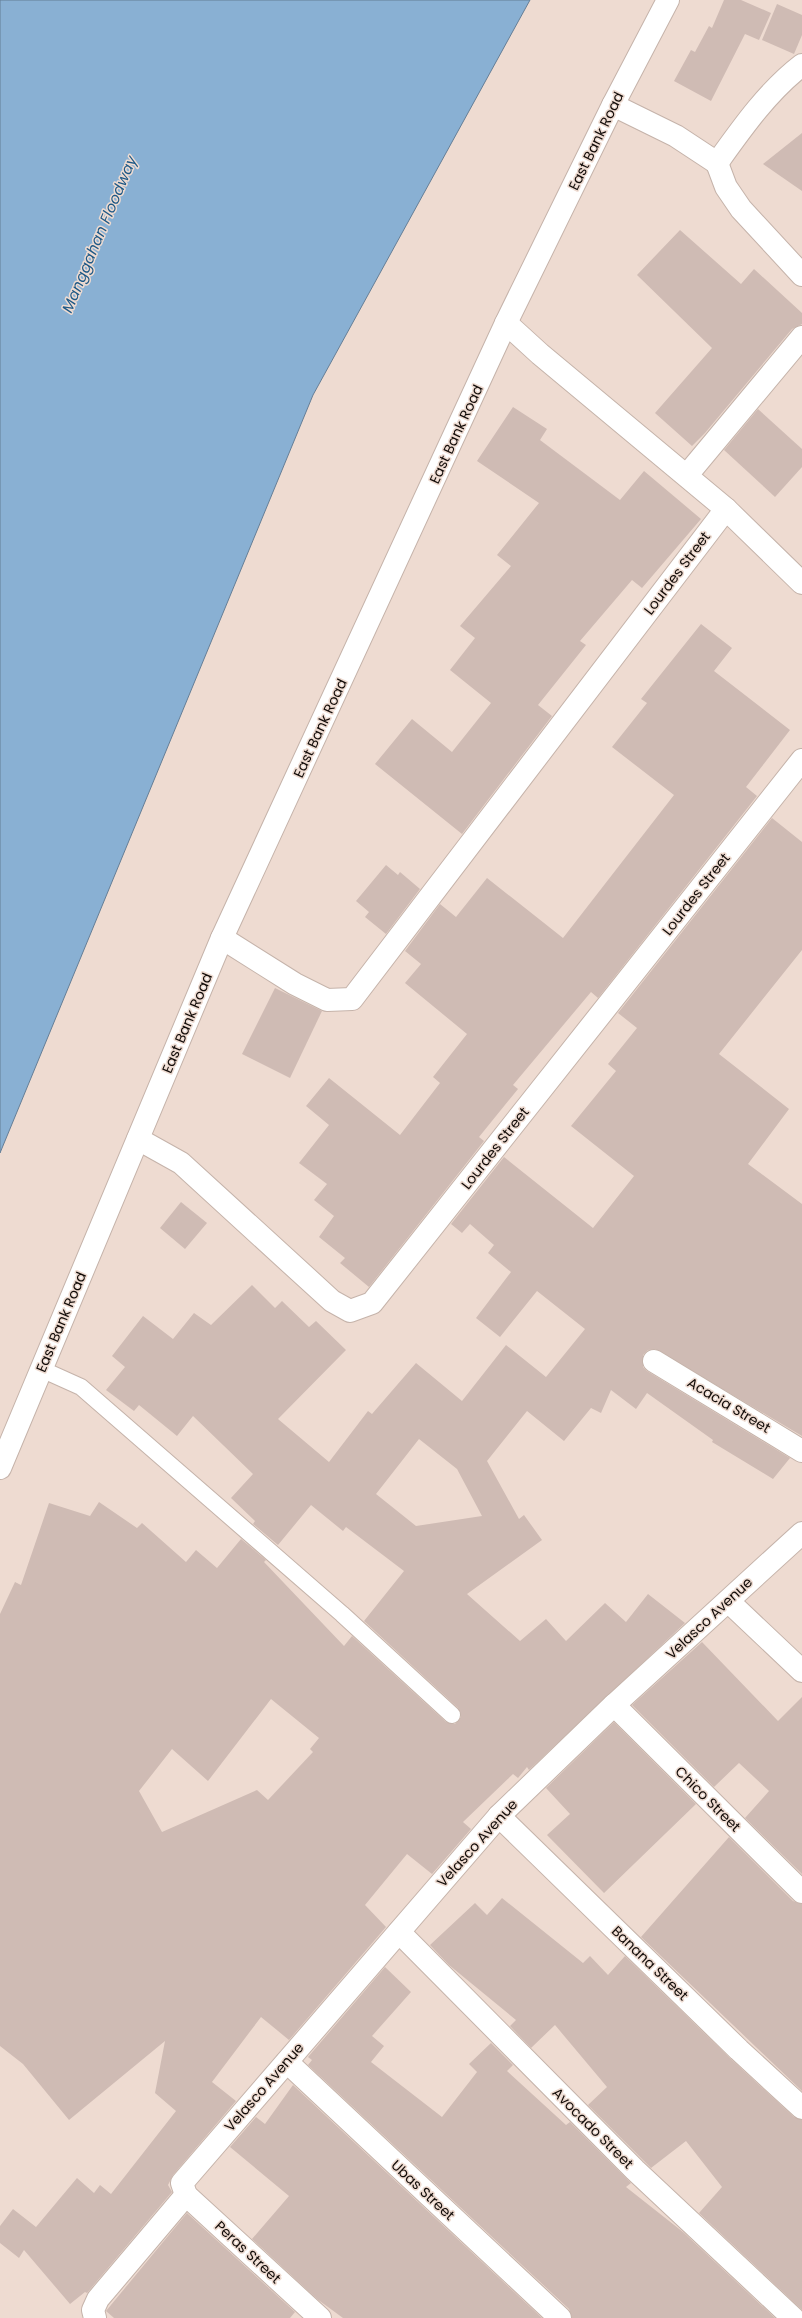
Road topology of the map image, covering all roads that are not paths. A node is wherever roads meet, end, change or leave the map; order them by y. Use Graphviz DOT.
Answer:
graph roads {
  1 [pos="668,0"];
  2 [pos="802,65"];
  3 [pos="613,105"];
  4 [pos="717,162"];
  5 [pos="802,275"];
  6 [pos="506,323"];
  7 [pos="802,337"];
  8 [pos="687,476"];
  9 [pos="726,509"];
  10 [pos="802,583"];
  11 [pos="802,760"];
  12 [pos="222,938"];
  13 [pos="138,1139"];
  14 [pos="654,1361"];
  15 [pos="41,1369"];
  16 [pos="802,1451"];
  17 [pos="0,1468"];
  18 [pos="802,1533"];
  19 [pos="728,1601"];
  20 [pos="802,1671"];
  21 [pos="614,1705"];
  22 [pos="452,1714"];
  23 [pos="499,1816"];
  24 [pos="802,1892"];
  25 [pos="399,1932"];
  26 [pos="286,2062"];
  27 [pos="802,2108"];
  28 [pos="184,2189"];
  29 [pos="96,2318"];
  30 [pos="320,2318"];
  31 [pos="560,2318"];
  32 [pos="794,2318"];
  1 -- 3 [label="street, East Bank Road"];
  2 -- 4 [label="street"];
  3 -- 4 [label="street"];
  3 -- 6 [label="street, East Bank Road"];
  4 -- 5 [label="street"];
  6 -- 8 [label="street"];
  6 -- 12 [label="street, East Bank Road"];
  7 -- 8 [label="street"];
  8 -- 9 [label="street"];
  9 -- 10 [label="street"];
  9 -- 12 [label="street, Lourdes Street"];
  11 -- 13 [label="street, Lourdes Street"];
  12 -- 13 [label="street, East Bank Road"];
  13 -- 15 [label="street, East Bank Road"];
  14 -- 16 [label="street, Acacia Street"];
  15 -- 17 [label="street, East Bank Road"];
  15 -- 22 [label="lane"];
  18 -- 19 [label="street, Velasco Avenue"];
  19 -- 20 [label="street"];
  19 -- 21 [label="street, Velasco Avenue"];
  21 -- 23 [label="street, Velasco Avenue"];
  21 -- 24 [label="street, Chico Street"];
  23 -- 25 [label="street, Velasco Avenue"];
  23 -- 27 [label="street, Banana Street"];
  25 -- 26 [label="street, Velasco Avenue"];
  25 -- 32 [label="street, Avocado Street"];
  26 -- 28 [label="street, Velasco Avenue"];
  26 -- 31 [label="street, Ubas Street"];
  28 -- 29 [label="street, Velasco Avenue"];
  28 -- 30 [label="street, Peras Street"];
}
